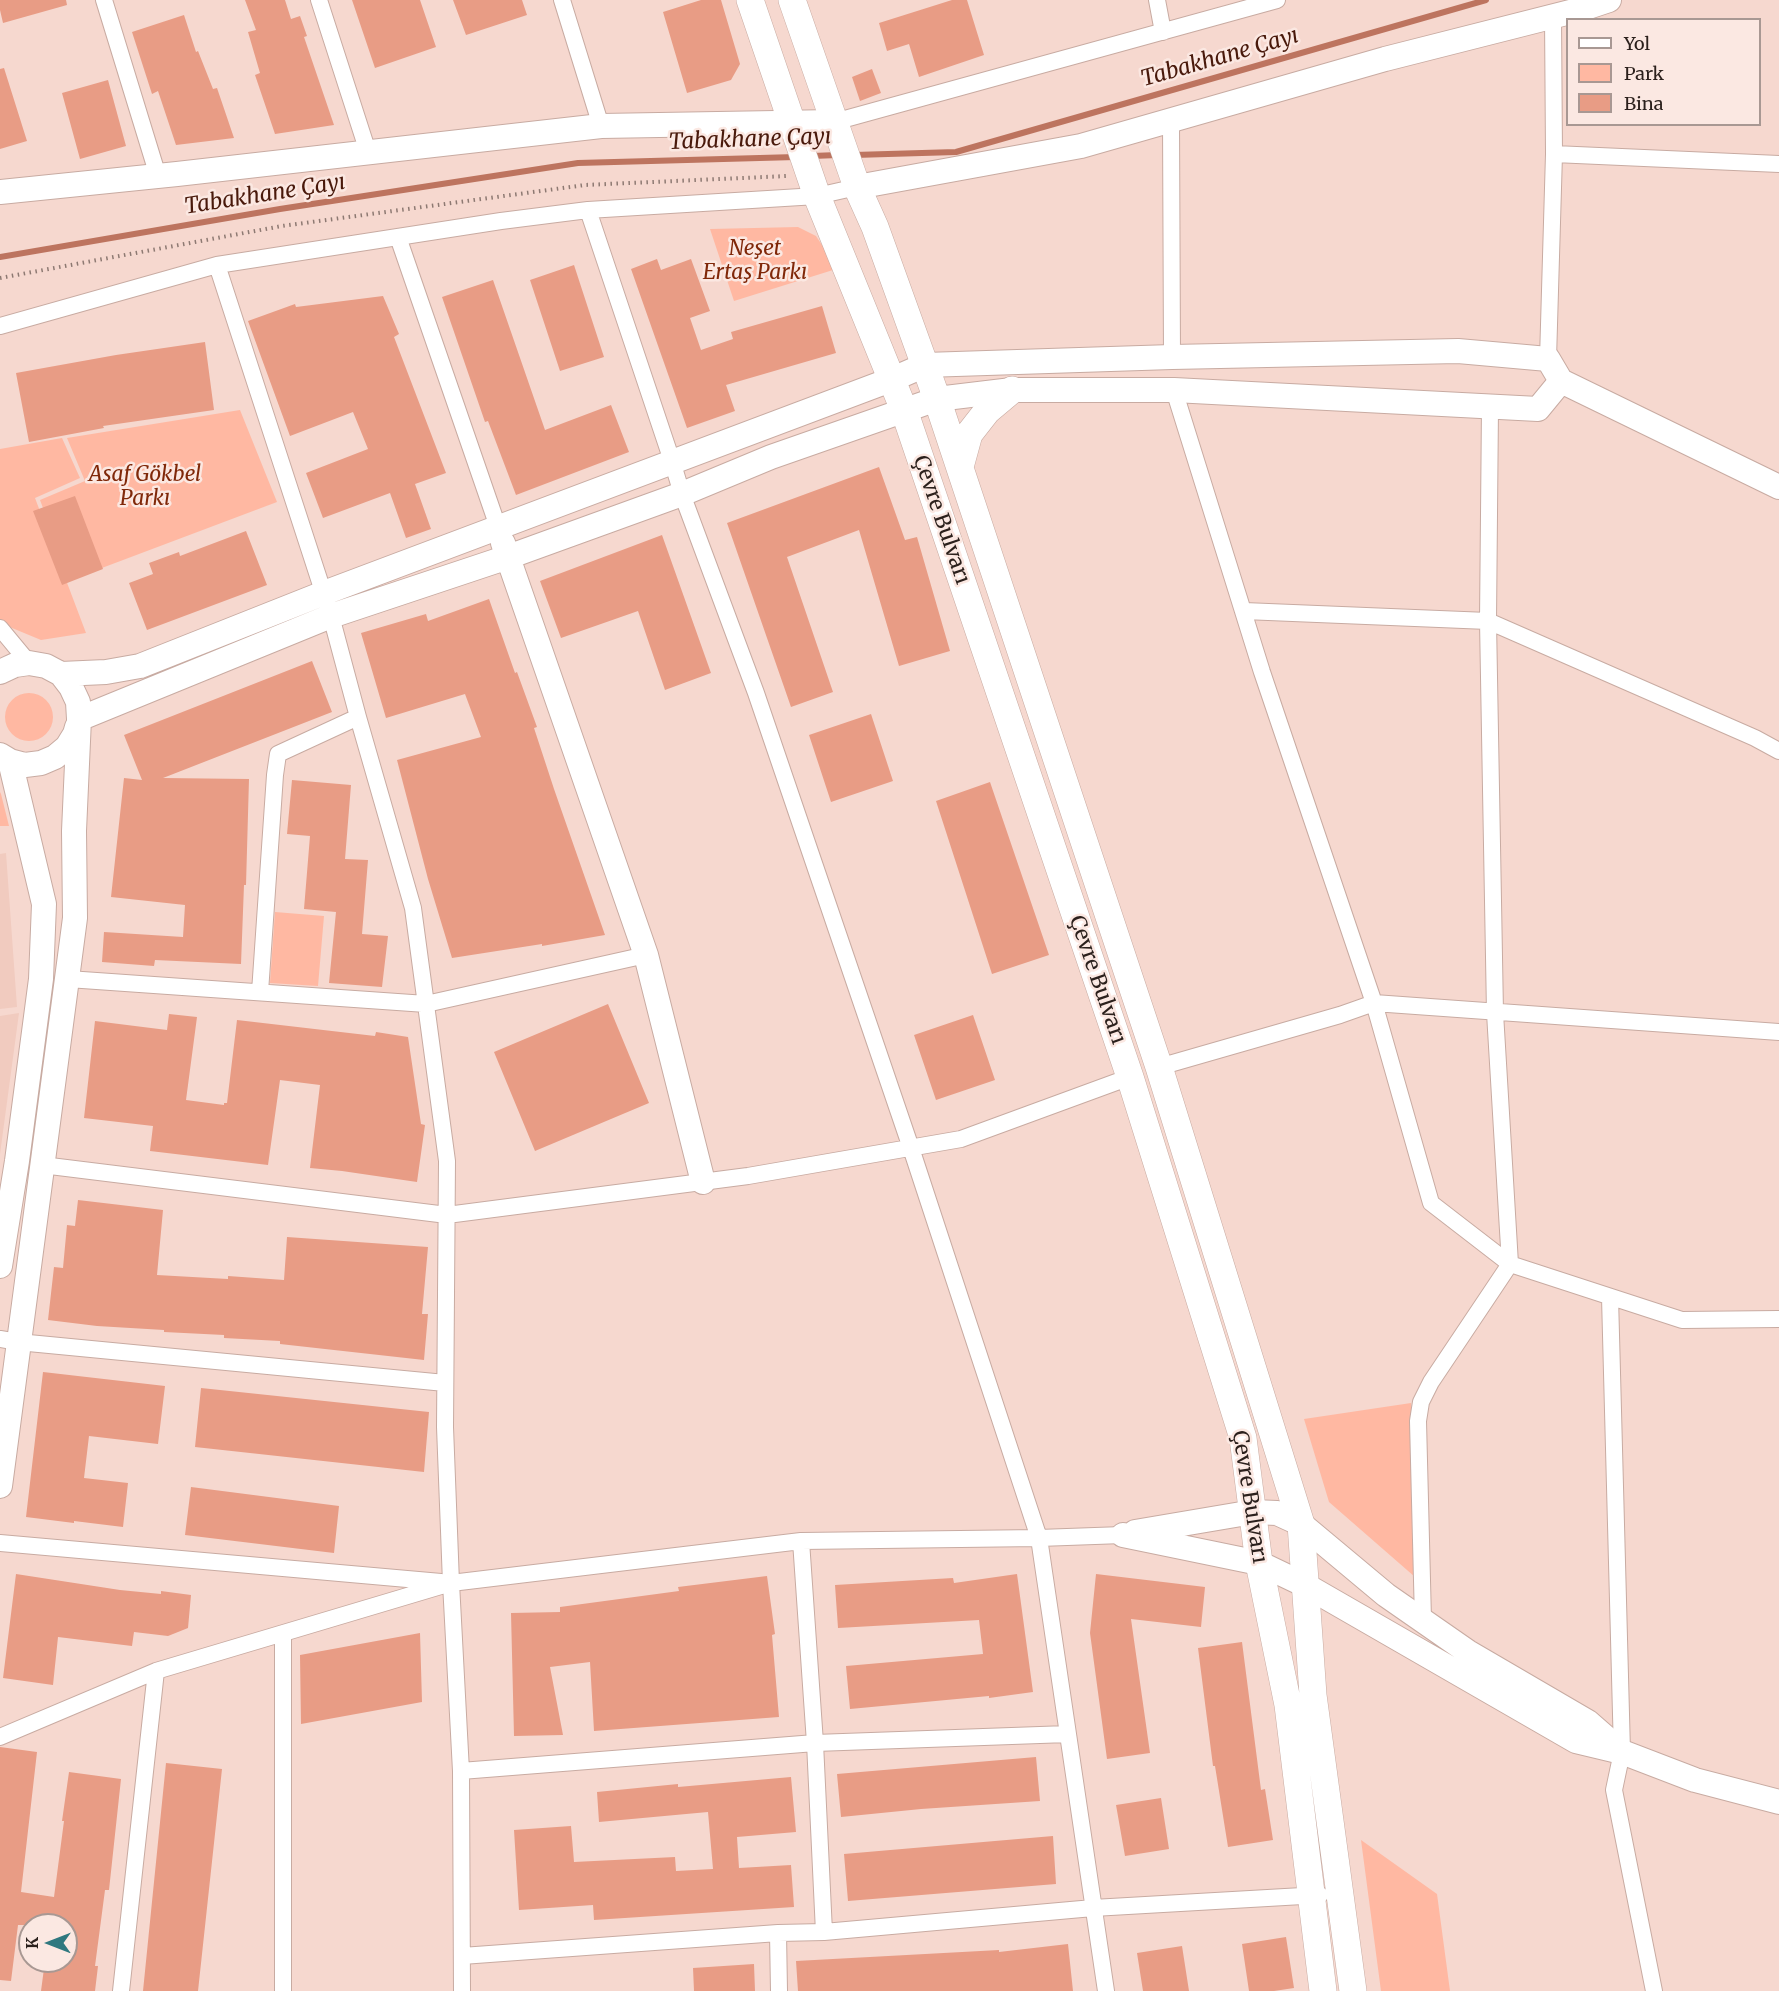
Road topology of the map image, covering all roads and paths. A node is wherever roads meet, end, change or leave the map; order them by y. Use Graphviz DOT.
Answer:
graph roads {
  1 [pos="104,0"];
  2 [pos="319,0"];
  3 [pos="562,0"];
  4 [pos="750,0"];
  5 [pos="792,0"];
  6 [pos="1157,0"];
  7 [pos="1277,0"];
  8 [pos="1609,0"];
  9 [pos="1553,16"];
  10 [pos="1163,32"];
  11 [pos="1171,120"];
  12 [pos="601,126"];
  13 [pos="837,132"];
  14 [pos="796,133"];
  15 [pos="368,152"];
  16 [pos="1554,154"];
  17 [pos="1779,164"];
  18 [pos="801,173"];
  19 [pos="158,176"];
  20 [pos="853,178"];
  21 [pos="0,192"];
  22 [pos="817,196"];
  23 [pos="588,210"];
  24 [pos="398,237"];
  25 [pos="217,265"];
  26 [pos="0,278"];
  27 [pos="0,326"];
  28 [pos="1172,357"];
  29 [pos="1548,360"];
  30 [pos="925,365"];
  31 [pos="893,379"];
  32 [pos="1561,381"];
  33 [pos="1012,390"];
  34 [pos="1174,390"];
  35 [pos="937,399"];
  36 [pos="1491,407"];
  37 [pos="904,410"];
  38 [pos="672,461"];
  39 [pos="960,467"];
  40 [pos="1779,487"];
  41 [pos="682,494"];
  42 [pos="498,527"];
  43 [pos="508,558"];
  44 [pos="324,593"];
  45 [pos="1244,611"];
  46 [pos="331,616"];
  47 [pos="1488,621"];
  48 [pos="0,628"];
  49 [pos="29,663"];
  50 [pos="0,672"];
  51 [pos="61,674"];
  52 [pos="358,717"];
  53 [pos="79,719"];
  54 [pos="1779,751"];
  55 [pos="3,758"];
  56 [pos="646,955"];
  57 [pos="68,979"];
  58 [pos="260,992"];
  59 [pos="1374,1003"];
  60 [pos="426,1004"];
  61 [pos="1495,1013"];
  62 [pos="1779,1032"];
  63 [pos="1159,1067"];
  64 [pos="1130,1077"];
  65 [pos="911,1148"];
  66 [pos="42,1165"];
  67 [pos="703,1182"];
  68 [pos="447,1215"];
  69 [pos="1510,1264"];
  70 [pos="0,1266"];
  71 [pos="1610,1297"];
  72 [pos="1779,1319"];
  73 [pos="9,1340"];
  74 [pos="445,1383"];
  75 [pos="0,1486"];
  76 [pos="1253,1512"];
  77 [pos="1301,1524"];
  78 [pos="1123,1535"];
  79 [pos="1039,1538"];
  80 [pos="801,1541"];
  81 [pos="0,1543"];
  82 [pos="1259,1563"];
  83 [pos="450,1582"];
  84 [pos="1305,1585"];
  85 [pos="1423,1620"];
  86 [pos="283,1634"];
  87 [pos="156,1671"];
  88 [pos="1068,1734"];
  89 [pos="0,1737"];
  90 [pos="815,1743"];
  91 [pos="1622,1752"];
  92 [pos="461,1771"];
  93 [pos="1779,1802"];
  94 [pos="1340,1893"];
  95 [pos="1311,1896"];
  96 [pos="1093,1908"];
  97 [pos="824,1932"];
  98 [pos="778,1933"];
  99 [pos="462,1956"];
  100 [pos="121,1991"];
  101 [pos="283,1991"];
  102 [pos="462,1991"];
  103 [pos="779,1991"];
  104 [pos="1106,1991"];
  105 [pos="1323,1991"];
  106 [pos="1353,1991"];
  107 [pos="1654,1991"];
  1 -- 19 [label="street"];
  2 -- 15 [label="street"];
  3 -- 12 [label="street"];
  4 -- 14 [label="main road, Çevre Bulvarı"];
  5 -- 13 [label="main road, Çevre Bulvarı"];
  6 -- 10 [label="street"];
  7 -- 10 [label="street"];
  8 -- 9 [label="street"];
  9 -- 11 [label="street"];
  9 -- 16 [label="street"];
  10 -- 13 [label="street"];
  11 -- 20 [label="street"];
  11 -- 28 [label="street"];
  12 -- 14 [label="street"];
  12 -- 15 [label="street"];
  13 -- 14 [label="street"];
  13 -- 20 [label="main road, Çevre Bulvarı"];
  14 -- 18 [label="main road, Çevre Bulvarı"];
  15 -- 19 [label="street"];
  16 -- 17 [label="street"];
  16 -- 29 [label="street"];
  18 -- 22 [label="main road, Çevre Bulvarı"];
  18 -- 26 [label="path"];
  19 -- 21 [label="street"];
  20 -- 22 [label="street"];
  20 -- 30 [label="main road, Çevre Bulvarı"];
  22 -- 23 [label="street"];
  22 -- 31 [label="main road, Çevre Bulvarı"];
  23 -- 24 [label="street"];
  23 -- 38 [label="street"];
  24 -- 25 [label="street"];
  24 -- 42 [label="street"];
  25 -- 27 [label="street"];
  25 -- 44 [label="street"];
  28 -- 29 [label="street"];
  28 -- 30 [label="street"];
  28 -- 34 [label="street"];
  29 -- 32 [label="street"];
  30 -- 31 [label="street"];
  30 -- 35 [label="main road, Çevre Bulvarı"];
  31 -- 37 [label="main road, Çevre Bulvarı"];
  31 -- 38 [label="street"];
  32 -- 36 [label="street"];
  32 -- 40 [label="street"];
  33 -- 34 [label="street"];
  33 -- 35 [label="street"];
  33 -- 39 [label="main road"];
  34 -- 36 [label="street"];
  34 -- 45 [label="street"];
  35 -- 37 [label="street"];
  35 -- 39 [label="main road, Çevre Bulvarı"];
  36 -- 47 [label="street"];
  37 -- 41 [label="street"];
  37 -- 64 [label="main road, Çevre Bulvarı"];
  38 -- 41 [label="street"];
  38 -- 42 [label="street"];
  39 -- 63 [label="main road, Çevre Bulvarı"];
  41 -- 43 [label="street"];
  41 -- 65 [label="street"];
  42 -- 43 [label="street"];
  42 -- 44 [label="street"];
  43 -- 46 [label="street"];
  43 -- 56 [label="street"];
  44 -- 46 [label="street"];
  44 -- 51 [label="street"];
  45 -- 47 [label="street"];
  45 -- 59 [label="street"];
  46 -- 52 [label="street"];
  46 -- 53 [label="street"];
  47 -- 54 [label="street"];
  47 -- 61 [label="street"];
  48 -- 49 [label="street"];
  49 -- 50 [label="street"];
  49 -- 51 [label="street"];
  51 -- 53 [label="street"];
  52 -- 58 [label="street"];
  52 -- 60 [label="street"];
  53 -- 55 [label="street"];
  53 -- 57 [label="street"];
  55 -- 70 [label="street"];
  56 -- 60 [label="street"];
  56 -- 67 [label="street"];
  57 -- 58 [label="street"];
  57 -- 66 [label="street"];
  58 -- 60 [label="street"];
  59 -- 61 [label="street"];
  59 -- 63 [label="street"];
  59 -- 69 [label="street"];
  60 -- 68 [label="street"];
  61 -- 62 [label="street"];
  61 -- 69 [label="street"];
  63 -- 64 [label="street"];
  63 -- 77 [label="main road, Çevre Bulvarı"];
  64 -- 65 [label="street"];
  64 -- 76 [label="main road, Çevre Bulvarı"];
  65 -- 67 [label="street"];
  65 -- 79 [label="street"];
  66 -- 68 [label="street"];
  66 -- 73 [label="street"];
  67 -- 68 [label="street"];
  68 -- 74 [label="street"];
  69 -- 71 [label="street"];
  69 -- 85 [label="street"];
  71 -- 72 [label="street"];
  71 -- 91 [label="street"];
  73 -- 74 [label="street"];
  73 -- 75 [label="street"];
  74 -- 83 [label="street"];
  76 -- 77 [label="street"];
  76 -- 78 [label="street"];
  76 -- 82 [label="main road, Çevre Bulvarı"];
  77 -- 84 [label="main road, Çevre Bulvarı"];
  77 -- 85 [label="street"];
  78 -- 79 [label="street"];
  78 -- 82 [label="street"];
  79 -- 80 [label="street"];
  79 -- 88 [label="street"];
  80 -- 83 [label="street"];
  80 -- 90 [label="street"];
  81 -- 83 [label="street"];
  82 -- 84 [label="street"];
  82 -- 95 [label="main road, Çevre Bulvarı"];
  83 -- 86 [label="street"];
  83 -- 92 [label="street"];
  84 -- 91 [label="street"];
  84 -- 94 [label="main road, Çevre Bulvarı"];
  85 -- 91 [label="street"];
  86 -- 87 [label="street"];
  86 -- 101 [label="street"];
  87 -- 89 [label="street"];
  87 -- 100 [label="street"];
  88 -- 90 [label="street"];
  88 -- 96 [label="street"];
  90 -- 92 [label="street"];
  90 -- 97 [label="street"];
  91 -- 93 [label="street"];
  91 -- 107 [label="street"];
  92 -- 99 [label="street"];
  94 -- 95 [label="street"];
  94 -- 106 [label="main road, Çevre Bulvarı"];
  95 -- 96 [label="street"];
  95 -- 105 [label="main road, Çevre Bulvarı"];
  96 -- 97 [label="street"];
  96 -- 104 [label="street"];
  97 -- 98 [label="street"];
  98 -- 99 [label="street"];
  98 -- 103 [label="street"];
  99 -- 102 [label="street"];
}
